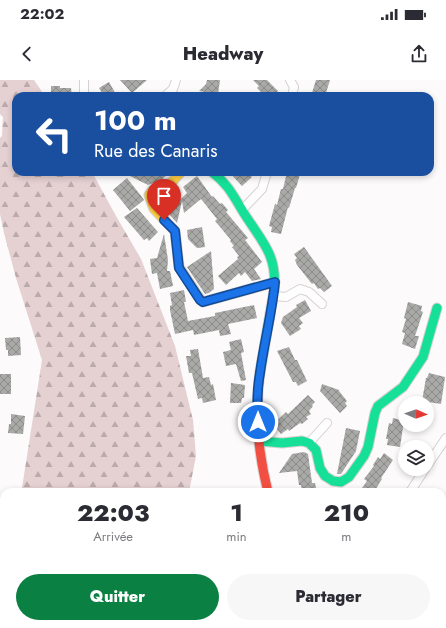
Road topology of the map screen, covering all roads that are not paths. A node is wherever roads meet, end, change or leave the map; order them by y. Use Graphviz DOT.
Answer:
graph roads {
  1 [pos="84,80"];
  2 [pos="176,80"];
  3 [pos="290,80"];
  4 [pos="84,92"];
  5 [pos="170,92"];
  6 [pos="293,92"];
  7 [pos="177,176"];
  8 [pos="218,176"];
  9 [pos="265,176"];
  10 [pos="242,210"];
  11 [pos="275,282"];
  12 [pos="274,296"];
  13 [pos="322,304"];
  14 [pos="437,308"];
  15 [pos="327,423"];
  16 [pos="446,438"];
  17 [pos="259,441"];
  18 [pos="309,443"];
  19 [pos="434,456"];
  20 [pos="420,476"];
  21 [pos="267,488"];
  22 [pos="413,488"];
  1 -- 4 [label="street"];
  2 -- 5 [label="street"];
  3 -- 6 [label="street"];
  7 -- 11 [label="street"];
  8 -- 10 [label="street"];
  9 -- 10 [label="street"];
  10 -- 11 [label="street"];
  11 -- 12 [label="street"];
  12 -- 13 [label="street"];
  12 -- 17 [label="street"];
  14 -- 18 [label="street"];
  15 -- 18 [label="street"];
  16 -- 19 [label="street"];
  17 -- 18 [label="street"];
  17 -- 21 [label="street"];
  20 -- 22 [label="street"];
}
